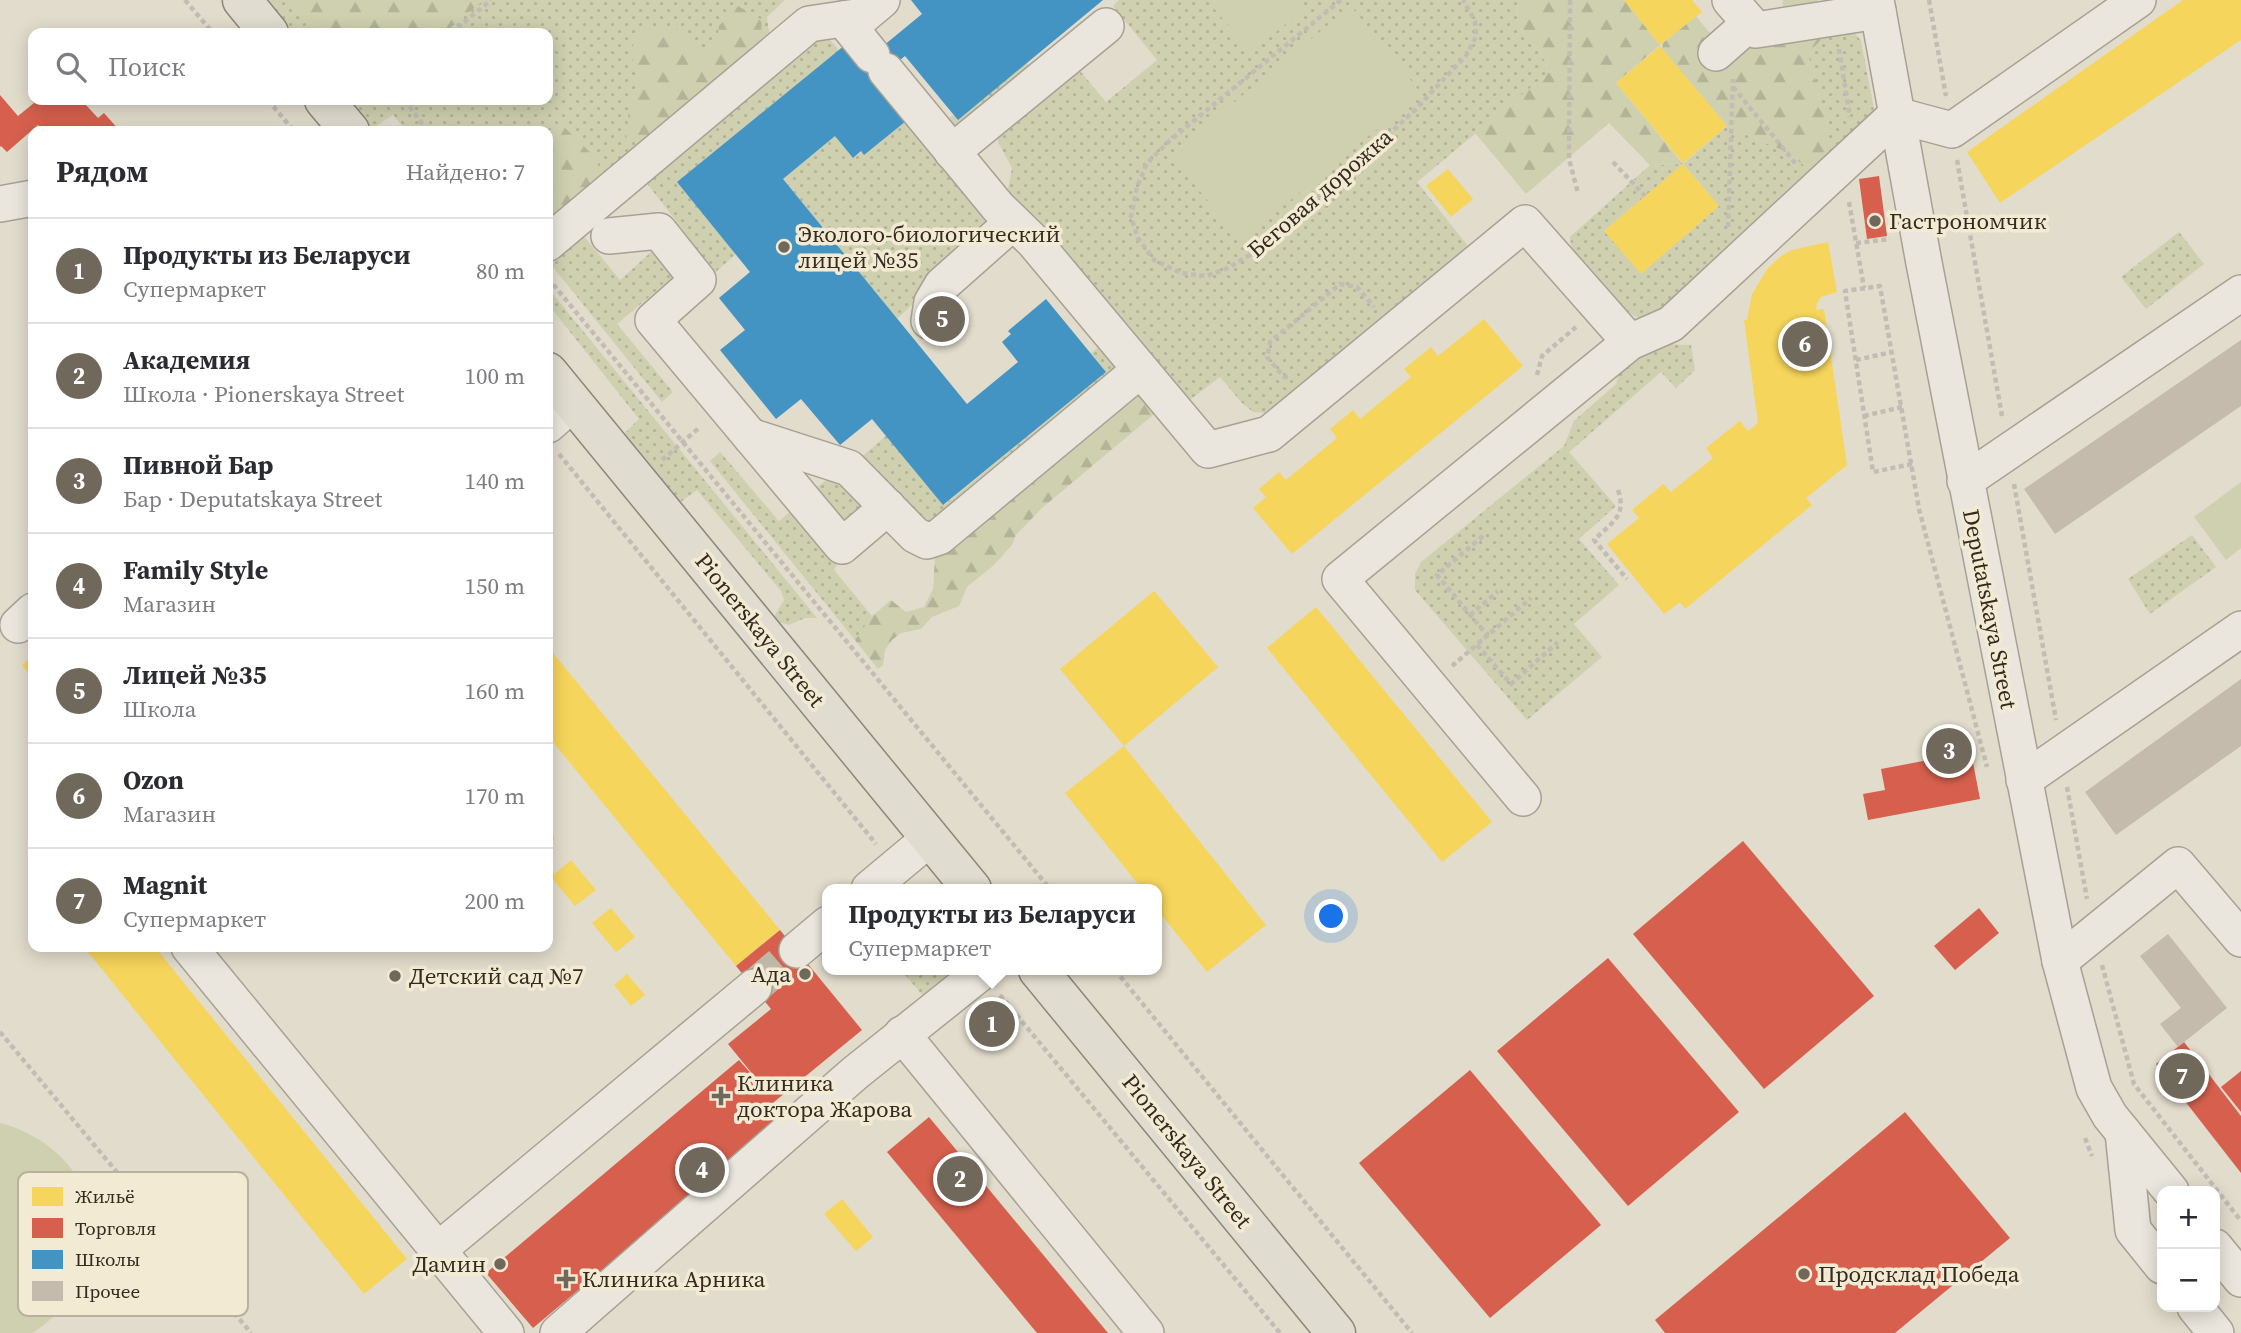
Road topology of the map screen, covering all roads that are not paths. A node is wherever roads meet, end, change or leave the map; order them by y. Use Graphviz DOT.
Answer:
graph roads {
  1 [pos="242,0"];
  2 [pos="882,0"];
  3 [pos="2138,0"];
  4 [pos="1877,6"];
  5 [pos="843,19"];
  6 [pos="1106,26"];
  7 [pos="265,28"];
  8 [pos="1733,28"];
  9 [pos="328,105"];
  10 [pos="1896,115"];
  11 [pos="346,126"];
  12 [pos="952,152"];
  13 [pos="28,199"];
  14 [pos="0,204"];
  15 [pos="1013,222"];
  16 [pos="609,236"];
  17 [pos="553,239"];
  18 [pos="2241,292"];
  19 [pos="929,321"];
  20 [pos="1630,342"];
  21 [pos="1140,370"];
  22 [pos="553,397"];
  23 [pos="559,426"];
  24 [pos="750,436"];
  25 [pos="1965,481"];
  26 [pos="888,507"];
  27 [pos="2241,629"];
  28 [pos="2024,780"];
  29 [pos="1523,798"];
  30 [pos="930,838"];
  31 [pos="882,878"];
  32 [pos="968,884"];
  33 [pos="822,929"];
  34 [pos="2241,939"];
  35 [pos="797,950"];
  36 [pos="193,952"];
  37 [pos="2060,961"];
  38 [pos="978,975"];
  39 [pos="1042,975"];
  40 [pos="754,987"];
  41 [pos="902,1034"];
  42 [pos="2123,1132"];
  43 [pos="2167,1186"];
  44 [pos="2217,1249"];
  45 [pos="437,1251"];
  46 [pos="2157,1260"];
  47 [pos="2241,1279"];
  48 [pos="2199,1312"];
  49 [pos="506,1333"];
  50 [pos="558,1333"];
  51 [pos="1146,1333"];
  52 [pos="1336,1333"];
  53 [pos="2216,1333"];
  1 -- 7 [label="main road"];
  2 -- 5 [label="street"];
  3 -- 10 [label="street"];
  4 -- 8 [label="street"];
  4 -- 10 [label="street, Deputatskaya Street"];
  5 -- 12 [label="street"];
  5 -- 17 [label="street"];
  6 -- 12 [label="street"];
  9 -- 11 [label="main road"];
  10 -- 20 [label="street"];
  10 -- 25 [label="street, Deputatskaya Street"];
  12 -- 15 [label="street"];
  13 -- 14 [label="street"];
  15 -- 19 [label="street"];
  15 -- 21 [label="street"];
  16 -- 24 [label="street"];
  18 -- 25 [label="street"];
  20 -- 21 [label="street"];
  20 -- 29 [label="street"];
  21 -- 26 [label="street"];
  22 -- 23 [label="main road, Pionerskaya Street"];
  23 -- 30 [label="main road, Pionerskaya Street"];
  24 -- 26 [label="street"];
  24 -- 26 [label="street"];
  25 -- 28 [label="street, Deputatskaya Street"];
  27 -- 28 [label="street"];
  28 -- 37 [label="street, Deputatskaya Street"];
  30 -- 31 [label="street"];
  30 -- 32 [label="main road, Pionerskaya Street"];
  33 -- 35 [label="street"];
  34 -- 37 [label="street"];
  36 -- 45 [label="street"];
  37 -- 42 [label="street, Deputatskaya Street"];
  38 -- 41 [label="street"];
  39 -- 52 [label="main road, Pionerskaya Street"];
  40 -- 45 [label="street"];
  41 -- 50 [label="street"];
  41 -- 51 [label="street"];
  42 -- 43 [label="street, Deputatskaya Street"];
  42 -- 46 [label="street"];
  44 -- 47 [label="street"];
  45 -- 49 [label="street"];
  48 -- 53 [label="street"];
}
